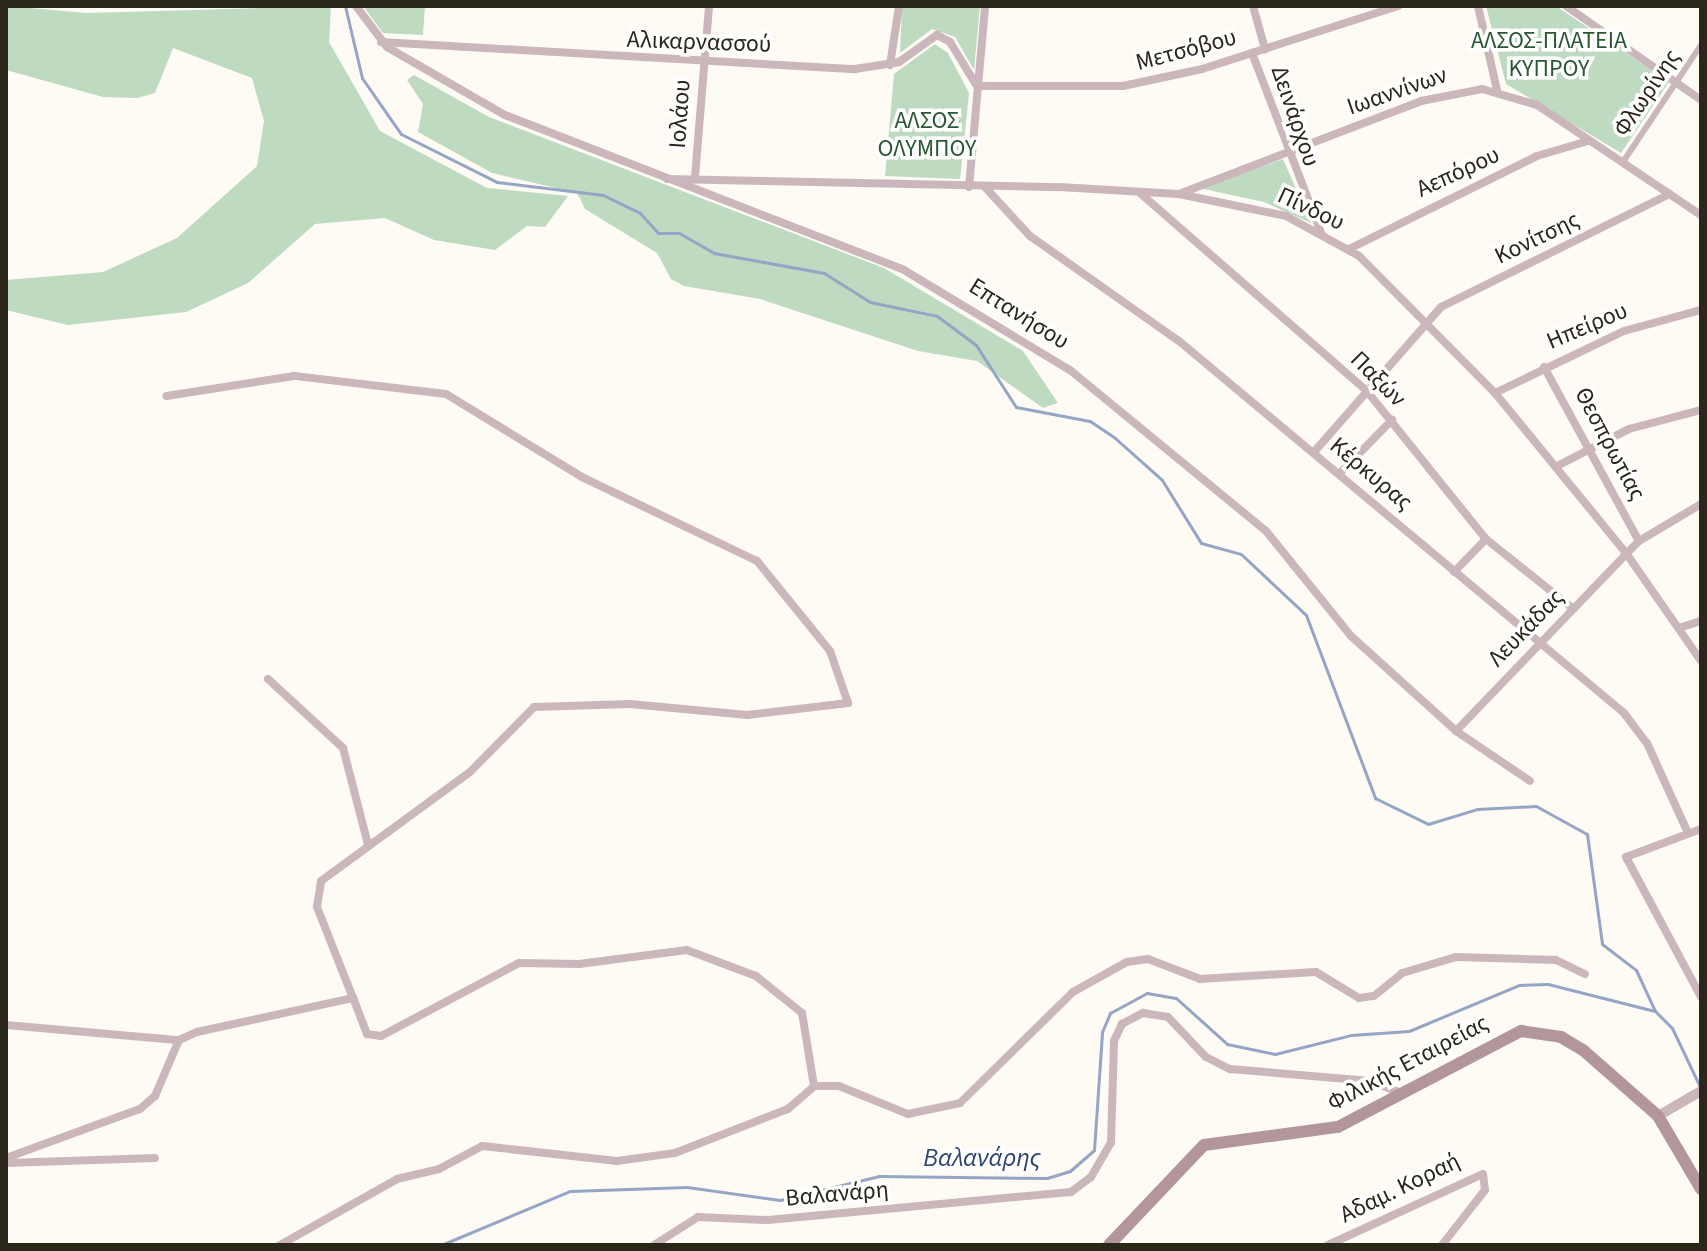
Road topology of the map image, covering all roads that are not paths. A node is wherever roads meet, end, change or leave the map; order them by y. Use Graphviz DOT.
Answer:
graph roads {
  1 [pos="356,6"];
  2 [pos="709,6"];
  3 [pos="899,6"];
  4 [pos="985,6"];
  5 [pos="1253,6"];
  6 [pos="1398,6"];
  7 [pos="1478,6"];
  8 [pos="1566,6"];
  9 [pos="381,42"];
  10 [pos="1701,45"];
  11 [pos="1265,49"];
  12 [pos="1252,53"];
  13 [pos="704,62"];
  14 [pos="890,65"];
  15 [pos="1676,81"];
  16 [pos="977,86"];
  17 [pos="1497,90"];
  18 [pos="1701,100"];
  19 [pos="1588,141"];
  20 [pos="1285,154"];
  21 [pos="1623,162"];
  22 [pos="695,177"];
  23 [pos="666,179"];
  24 [pos="984,186"];
  25 [pos="969,187"];
  26 [pos="1140,193"];
  27 [pos="1179,194"];
  28 [pos="1670,194"];
  29 [pos="1701,215"];
  30 [pos="1322,235"];
  31 [pos="1349,249"];
  32 [pos="1701,310"];
  33 [pos="1426,324"];
  34 [pos="1544,367"];
  35 [pos="1366,390"];
  36 [pos="1495,393"];
  37 [pos="167,396"];
  38 [pos="1701,410"];
  39 [pos="1392,420"];
  40 [pos="1591,450"];
  41 [pos="1314,452"];
  42 [pos="1559,465"];
  43 [pos="1339,474"];
  44 [pos="1701,504"];
  45 [pos="1486,539"];
  46 [pos="1639,541"];
  47 [pos="1626,553"];
  48 [pos="1454,572"];
  49 [pos="1572,608"];
  50 [pos="1701,621"];
  51 [pos="1679,628"];
  52 [pos="1539,643"];
  53 [pos="1701,661"];
  54 [pos="268,679"];
  55 [pos="1456,731"];
  56 [pos="1530,781"];
  57 [pos="1701,829"];
  58 [pos="1688,833"];
  59 [pos="368,845"];
  60 [pos="1585,974"];
  61 [pos="1701,997"];
  62 [pos="353,998"];
  63 [pos="6,1025"];
  64 [pos="179,1040"];
  65 [pos="814,1086"];
  66 [pos="1701,1091"];
  67 [pos="1398,1092"];
  68 [pos="1658,1116"];
  69 [pos="155,1158"];
  70 [pos="6,1161"];
  71 [pos="1701,1189"];
  72 [pos="280,1245"];
  73 [pos="654,1245"];
  74 [pos="1109,1245"];
  75 [pos="1328,1245"];
  76 [pos="1442,1245"];
  1 -- 9 [label="street"];
  2 -- 13 [label="street, Ιολάου"];
  3 -- 14 [label="street"];
  4 -- 16 [label="street"];
  5 -- 11 [label="street, Δεινάρχου"];
  6 -- 11 [label="street, Μετσόβου"];
  7 -- 17 [label="street"];
  8 -- 15 [label="street"];
  9 -- 13 [label="street, Αλικαρνασσού"];
  9 -- 23 [label="street, Επτανήσου"];
  10 -- 15 [label="street, Φλωρίνης"];
  11 -- 12 [label="street, Μετσόβου"];
  12 -- 16 [label="street, Μετσόβου"];
  12 -- 20 [label="street, Δεινάρχου"];
  13 -- 14 [label="street, Αλικαρνασσού"];
  13 -- 22 [label="street, Ιολάου"];
  14 -- 16 [label="street"];
  15 -- 18 [label="street"];
  15 -- 21 [label="street, Φλωρίνης"];
  16 -- 25 [label="street"];
  17 -- 19 [label="street, Ιωαννίνων"];
  17 -- 20 [label="street, Ιωαννίνων"];
  19 -- 21 [label="street, Ιωαννίνων"];
  19 -- 31 [label="street, Αεπόρου"];
  20 -- 27 [label="street, Ιωαννίνων"];
  20 -- 30 [label="street, Δεινάρχου"];
  21 -- 28 [label="street, Ιωαννίνων"];
  22 -- 23 [label="street, Πίνδου"];
  22 -- 25 [label="street, Πίνδου"];
  23 -- 55 [label="street, Επτανήσου"];
  24 -- 25 [label="street, Πίνδου"];
  24 -- 26 [label="street, Πίνδου"];
  24 -- 41 [label="street, Κέρκυρας"];
  26 -- 27 [label="street, Πίνδου"];
  26 -- 35 [label="street, Παξών"];
  27 -- 30 [label="street, Πίνδου"];
  28 -- 29 [label="street, Ιωαννίνων"];
  28 -- 33 [label="street, Κονίτσης"];
  30 -- 31 [label="street, Πίνδου"];
  31 -- 33 [label="street, Πίνδου"];
  32 -- 34 [label="street, Ηπείρου"];
  33 -- 35 [label="street, Κονίτσης"];
  33 -- 36 [label="street, Πίνδου"];
  34 -- 36 [label="street, Ηπείρου"];
  34 -- 40 [label="street, Θεσπρωτίας"];
  35 -- 39 [label="street, Παξών"];
  35 -- 41 [label="street, Κονίτσης"];
  36 -- 42 [label="street, Πίνδου"];
  37 -- 59 [label="street"];
  38 -- 40 [label="street"];
  39 -- 43 [label="street"];
  39 -- 45 [label="street, Παξών"];
  40 -- 42 [label="street"];
  40 -- 46 [label="street, Θεσπρωτίας"];
  41 -- 43 [label="street, Κέρκυρας"];
  42 -- 47 [label="street, Πίνδου"];
  43 -- 48 [label="street, Κέρκυρας"];
  44 -- 46 [label="street, Λευκάδας"];
  45 -- 48 [label="street"];
  45 -- 49 [label="street, Παξών"];
  46 -- 47 [label="street, Λευκάδας"];
  47 -- 49 [label="street, Λευκάδας"];
  47 -- 51 [label="street, Πίνδου"];
  48 -- 52 [label="street, Κέρκυρας"];
  49 -- 52 [label="street, Λευκάδας"];
  50 -- 51 [label="street"];
  51 -- 53 [label="street, Πίνδου"];
  52 -- 55 [label="street, Λευκάδας"];
  52 -- 58 [label="street, Κέρκυρας"];
  54 -- 59 [label="street"];
  55 -- 56 [label="street, Επτανήσου"];
  57 -- 58 [label="street"];
  58 -- 61 [label="street"];
  59 -- 62 [label="street"];
  60 -- 65 [label="street"];
  62 -- 64 [label="street"];
  62 -- 65 [label="street"];
  63 -- 64 [label="street"];
  64 -- 70 [label="street"];
  65 -- 72 [label="street"];
  66 -- 68 [label="street"];
  67 -- 68 [label="main road, Φιλικής Εταιρείας"];
  67 -- 73 [label="street, Βαλανάρη"];
  67 -- 74 [label="main road, Φιλικής Εταιρείας"];
  68 -- 71 [label="main road, Φιλικής Εταιρείας"];
  69 -- 70 [label="street"];
  75 -- 76 [label="street, Αδαμ. Κοραή"];
}
